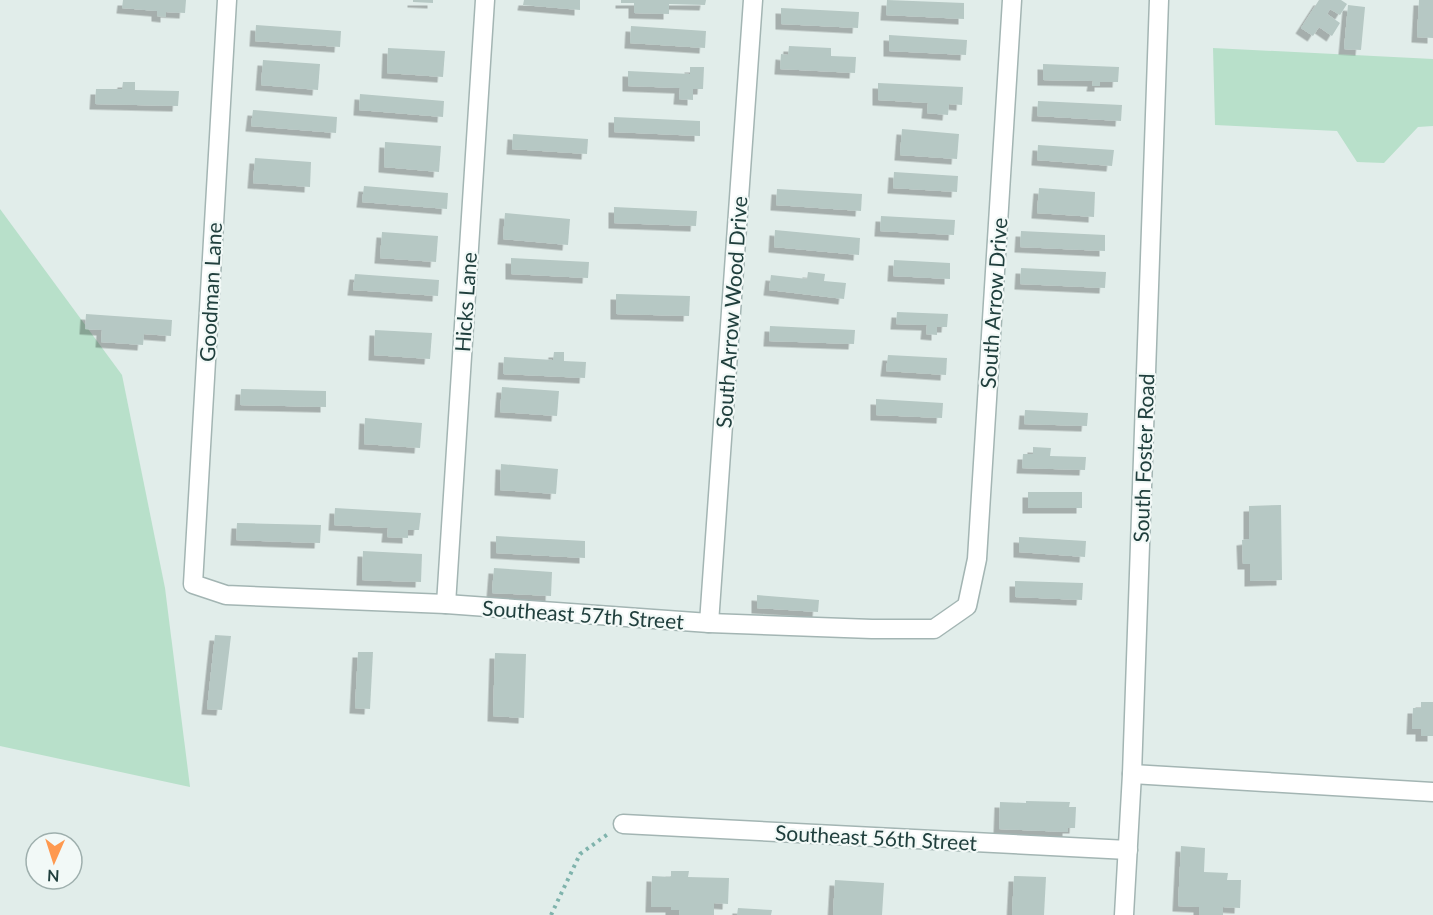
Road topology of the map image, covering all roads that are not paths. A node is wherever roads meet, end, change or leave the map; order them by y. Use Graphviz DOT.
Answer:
graph roads {
  1 [pos="227,0"];
  2 [pos="485,0"];
  3 [pos="753,0"];
  4 [pos="1012,0"];
  5 [pos="1159,0"];
  6 [pos="193,584"];
  7 [pos="446,604"];
  8 [pos="967,606"];
  9 [pos="710,623"];
  10 [pos="1132,774"];
  11 [pos="1433,792"];
  12 [pos="623,824"];
  13 [pos="1128,850"];
  14 [pos="1124,915"];
  1 -- 6 [label="street, Goodman Lane"];
  2 -- 7 [label="street, Hicks Lane"];
  3 -- 9 [label="street, South Arrow Wood Drive"];
  4 -- 8 [label="street, South Arrow Drive"];
  5 -- 10 [label="street, South Foster Road"];
  6 -- 7 [label="street, Southeast 57th Street"];
  7 -- 9 [label="street, Southeast 57th Street"];
  8 -- 9 [label="street, Southeast 57th Street"];
  10 -- 11 [label="street"];
  10 -- 13 [label="street, South Foster Road"];
  12 -- 13 [label="street, Southeast 56th Street"];
  13 -- 14 [label="street, South Foster Road"];
}
